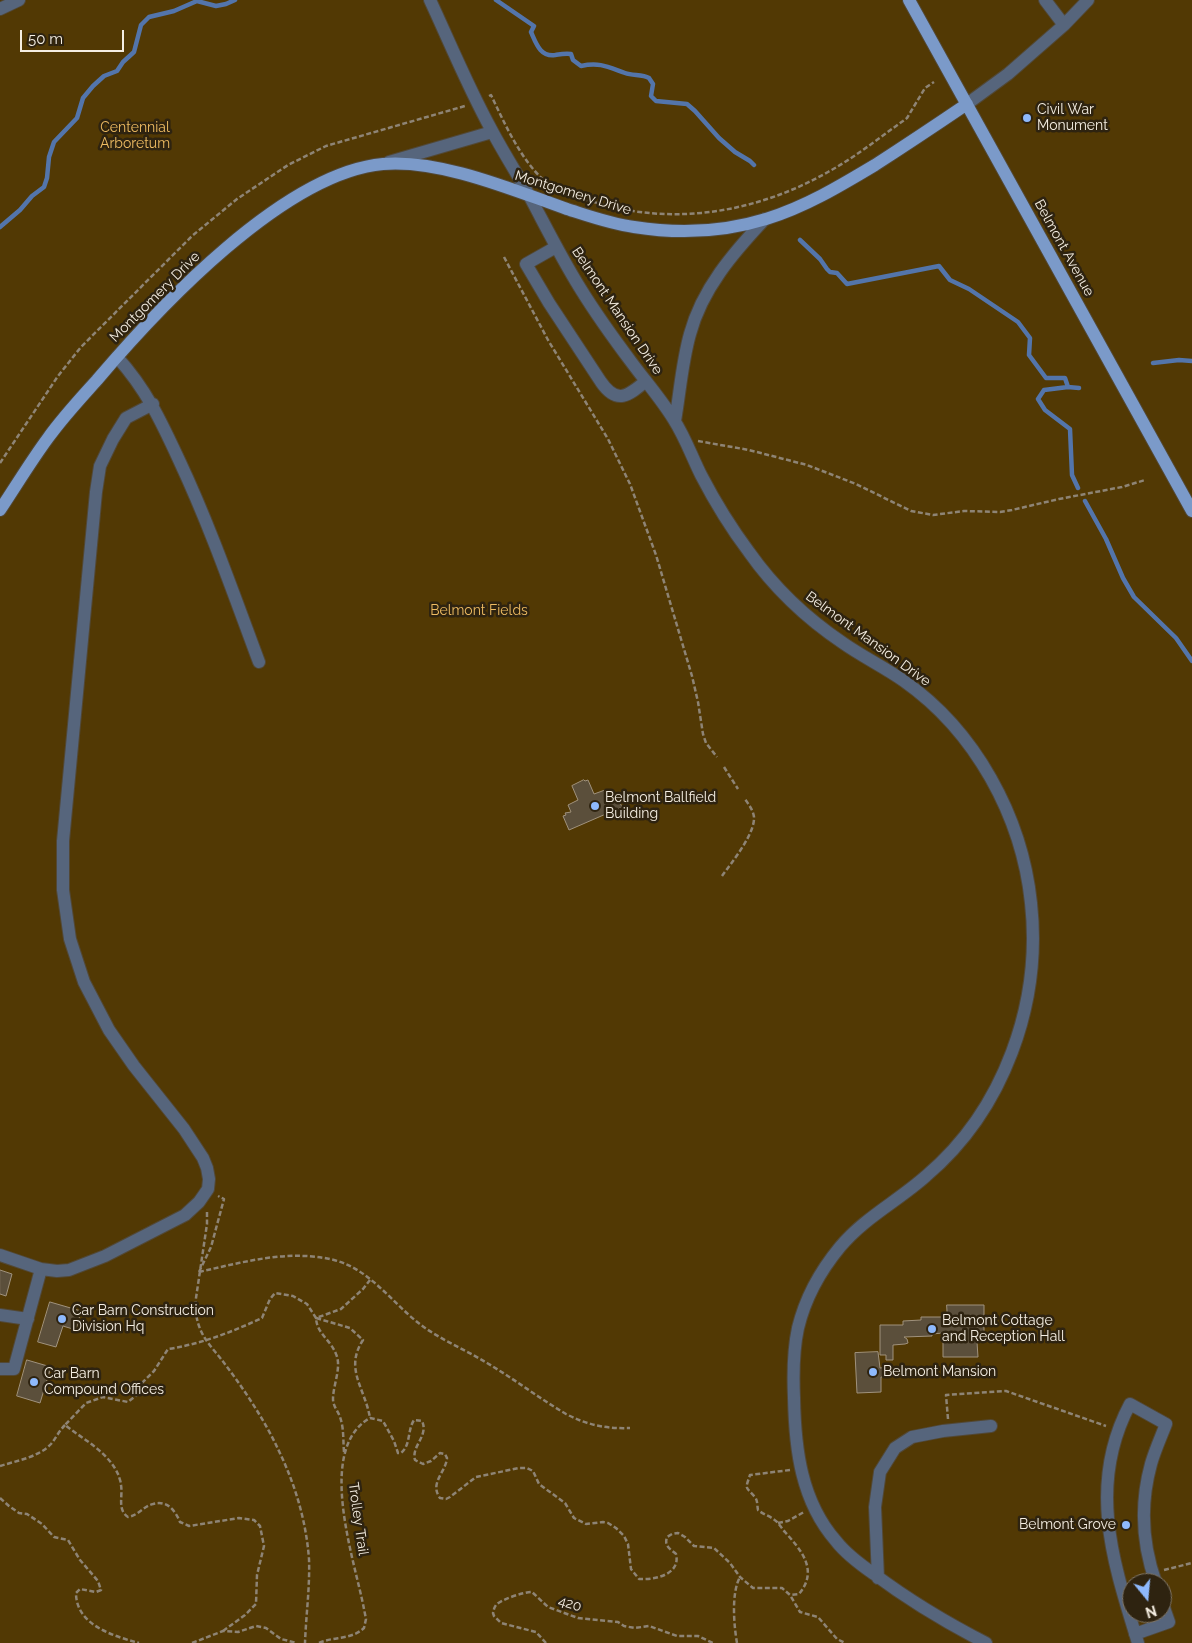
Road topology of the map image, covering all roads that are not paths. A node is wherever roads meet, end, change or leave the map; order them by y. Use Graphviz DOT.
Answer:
graph roads {
  1 [pos="18,0"];
  2 [pos="430,0"];
  3 [pos="909,0"];
  4 [pos="1046,0"];
  5 [pos="1088,0"];
  6 [pos="0,9"];
  7 [pos="1064,25"];
  8 [pos="967,104"];
  9 [pos="492,132"];
  10 [pos="381,164"];
  11 [pos="529,195"];
  12 [pos="764,220"];
  13 [pos="556,247"];
  14 [pos="117,356"];
  15 [pos="646,381"];
  16 [pos="153,404"];
  17 [pos="675,421"];
  18 [pos="1189,499"];
  19 [pos="0,510"];
  20 [pos="1192,511"];
  21 [pos="259,662"];
  22 [pos="0,1255"];
  23 [pos="41,1269"];
  24 [pos="0,1315"];
  25 [pos="28,1319"];
  26 [pos="0,1369"];
  27 [pos="991,1426"];
  28 [pos="1153,1573"];
  29 [pos="878,1578"];
  30 [pos="1122,1592"];
  31 [pos="1131,1623"];
  32 [pos="1167,1623"];
  33 [pos="1136,1638"];
  34 [pos="986,1643"];
  1 -- 6 [label="street"];
  2 -- 9 [label="street, Belmont Mansion Drive"];
  3 -- 8 [label="main road, Belmont Avenue"];
  4 -- 7 [label="street"];
  5 -- 7 [label="street"];
  7 -- 8 [label="street"];
  8 -- 12 [label="main road, Montgomery Drive"];
  8 -- 18 [label="main road, Belmont Avenue"];
  9 -- 10 [label="street, Montgomery Drive"];
  9 -- 11 [label="street, Belmont Mansion Drive"];
  10 -- 11 [label="main road, Montgomery Drive"];
  10 -- 14 [label="main road, Montgomery Drive"];
  11 -- 12 [label="main road, Montgomery Drive"];
  11 -- 13 [label="street, Belmont Mansion Drive"];
  12 -- 17 [label="street, Belmont Mansion Drive"];
  13 -- 15 [label="street, Belmont Mansion Drive"];
  13 -- 15 [label="street"];
  14 -- 16 [label="street"];
  14 -- 19 [label="main road, Montgomery Drive"];
  15 -- 17 [label="street, Belmont Mansion Drive"];
  16 -- 21 [label="street"];
  16 -- 23 [label="street"];
  17 -- 29 [label="street, Belmont Mansion Drive"];
  18 -- 20 [label="main road, Belmont Avenue"];
  22 -- 23 [label="street"];
  23 -- 25 [label="street"];
  24 -- 25 [label="street"];
  25 -- 26 [label="street"];
  27 -- 29 [label="street"];
  28 -- 30 [label="street"];
  29 -- 34 [label="street, Belmont Mansion Drive"];
  31 -- 33 [label="street"];
  32 -- 33 [label="street"];
}
